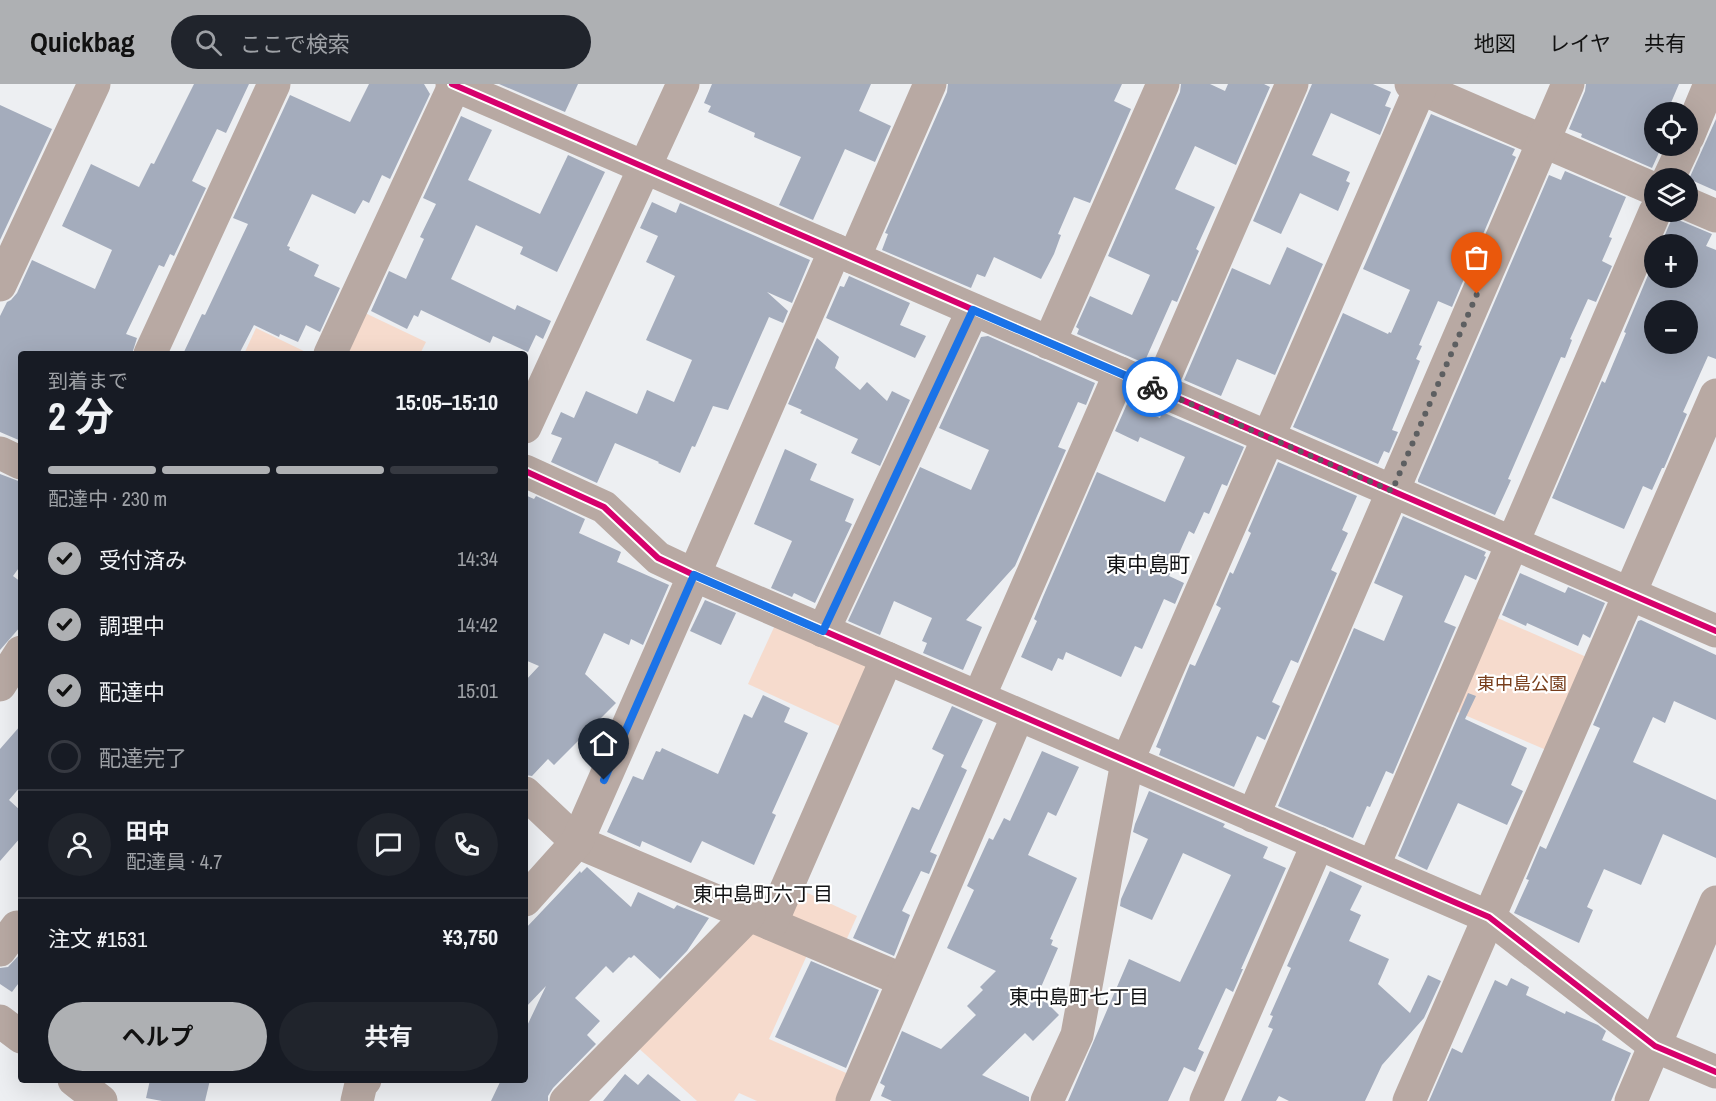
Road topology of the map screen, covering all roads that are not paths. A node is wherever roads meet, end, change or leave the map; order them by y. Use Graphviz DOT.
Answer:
graph roads {
  1 [pos="94,84"];
  2 [pos="274,84"];
  3 [pos="454,84"];
  4 [pos="683,84"];
  5 [pos="930,84"];
  6 [pos="1163,84"];
  7 [pos="1292,84"];
  8 [pos="1568,84"];
  9 [pos="1710,84"];
  10 [pos="1417,85"];
  11 [pos="1698,113"];
  12 [pos="1543,141"];
  13 [pos="645,168"];
  14 [pos="1644,185"];
  15 [pos="1698,208"];
  16 [pos="1716,216"];
  17 [pos="1651,222"];
  18 [pos="844,254"];
  19 [pos="0,285"];
  20 [pos="973,310"];
  21 [pos="1049,343"];
  22 [pos="151,351"];
  23 [pos="331,351"];
  24 [pos="1120,373"];
  25 [pos="1159,390"];
  26 [pos="1716,395"];
  27 [pos="528,421"];
  28 [pos="1268,437"];
  29 [pos="0,453"];
  30 [pos="18,462"];
  31 [pos="528,472"];
  32 [pos="1392,491"];
  33 [pos="1512,543"];
  34 [pos="694,575"];
  35 [pos="1630,594"];
  36 [pos="823,631"];
  37 [pos="1716,631"];
  38 [pos="18,657"];
  39 [pos="887,658"];
  40 [pos="0,685"];
  41 [pos="979,697"];
  42 [pos="1018,715"];
  43 [pos="1127,762"];
  44 [pos="528,797"];
  45 [pos="1253,816"];
  46 [pos="577,842"];
  47 [pos="1318,843"];
  48 [pos="1373,867"];
  49 [pos="528,897"];
  50 [pos="1716,902"];
  51 [pos="1489,917"];
  52 [pos="760,919"];
  53 [pos="18,928"];
  54 [pos="0,950"];
  55 [pos="903,980"];
  56 [pos="0,1021"];
  57 [pos="18,1035"];
  58 [pos="1655,1046"];
  59 [pos="1716,1072"];
  60 [pos="78,1083"];
  61 [pos="118,1083"];
  62 [pos="362,1083"];
  63 [pos="103,1101"];
  64 [pos="357,1101"];
  65 [pos="566,1101"];
  66 [pos="852,1101"];
  67 [pos="1047,1101"];
  68 [pos="1206,1101"];
  69 [pos="1409,1101"];
  70 [pos="1631,1101"];
  1 -- 19 [label="street"];
  2 -- 22 [label="street"];
  3 -- 13 [label="street"];
  3 -- 23 [label="street"];
  4 -- 13 [label="street"];
  5 -- 18 [label="street"];
  6 -- 21 [label="street"];
  7 -- 25 [label="street"];
  8 -- 12 [label="street"];
  9 -- 11 [label="street"];
  10 -- 12 [label="street"];
  10 -- 28 [label="street"];
  12 -- 14 [label="street"];
  12 -- 32 [label="street"];
  13 -- 18 [label="street"];
  13 -- 27 [label="street"];
  15 -- 16 [label="street"];
  17 -- 33 [label="street"];
  18 -- 20 [label="street"];
  18 -- 34 [label="street"];
  20 -- 21 [label="street"];
  20 -- 36 [label="street"];
  21 -- 24 [label="street"];
  24 -- 25 [label="street"];
  24 -- 41 [label="street"];
  25 -- 28 [label="street"];
  26 -- 35 [label="street"];
  28 -- 32 [label="street"];
  28 -- 43 [label="street"];
  29 -- 30 [label="street"];
  31 -- 34 [label="street"];
  32 -- 33 [label="street"];
  32 -- 45 [label="street"];
  33 -- 35 [label="street"];
  33 -- 48 [label="street"];
  34 -- 36 [label="street"];
  34 -- 46 [label="street"];
  35 -- 37 [label="street"];
  35 -- 51 [label="street"];
  36 -- 39 [label="street"];
  38 -- 40 [label="street"];
  39 -- 41 [label="street"];
  39 -- 52 [label="street"];
  41 -- 42 [label="street"];
  42 -- 43 [label="street"];
  42 -- 55 [label="street"];
  43 -- 45 [label="street"];
  43 -- 67 [label="street"];
  44 -- 46 [label="street"];
  45 -- 47 [label="street"];
  46 -- 49 [label="street"];
  46 -- 52 [label="street"];
  47 -- 48 [label="street"];
  47 -- 68 [label="street"];
  48 -- 51 [label="street"];
  50 -- 58 [label="street"];
  51 -- 58 [label="street"];
  51 -- 69 [label="street"];
  52 -- 55 [label="street"];
  52 -- 65 [label="street"];
  53 -- 54 [label="street"];
  55 -- 66 [label="street"];
  56 -- 57 [label="street"];
  58 -- 59 [label="street"];
  58 -- 70 [label="street"];
  60 -- 63 [label="street"];
  61 -- 63 [label="street"];
  62 -- 64 [label="street"];
}
